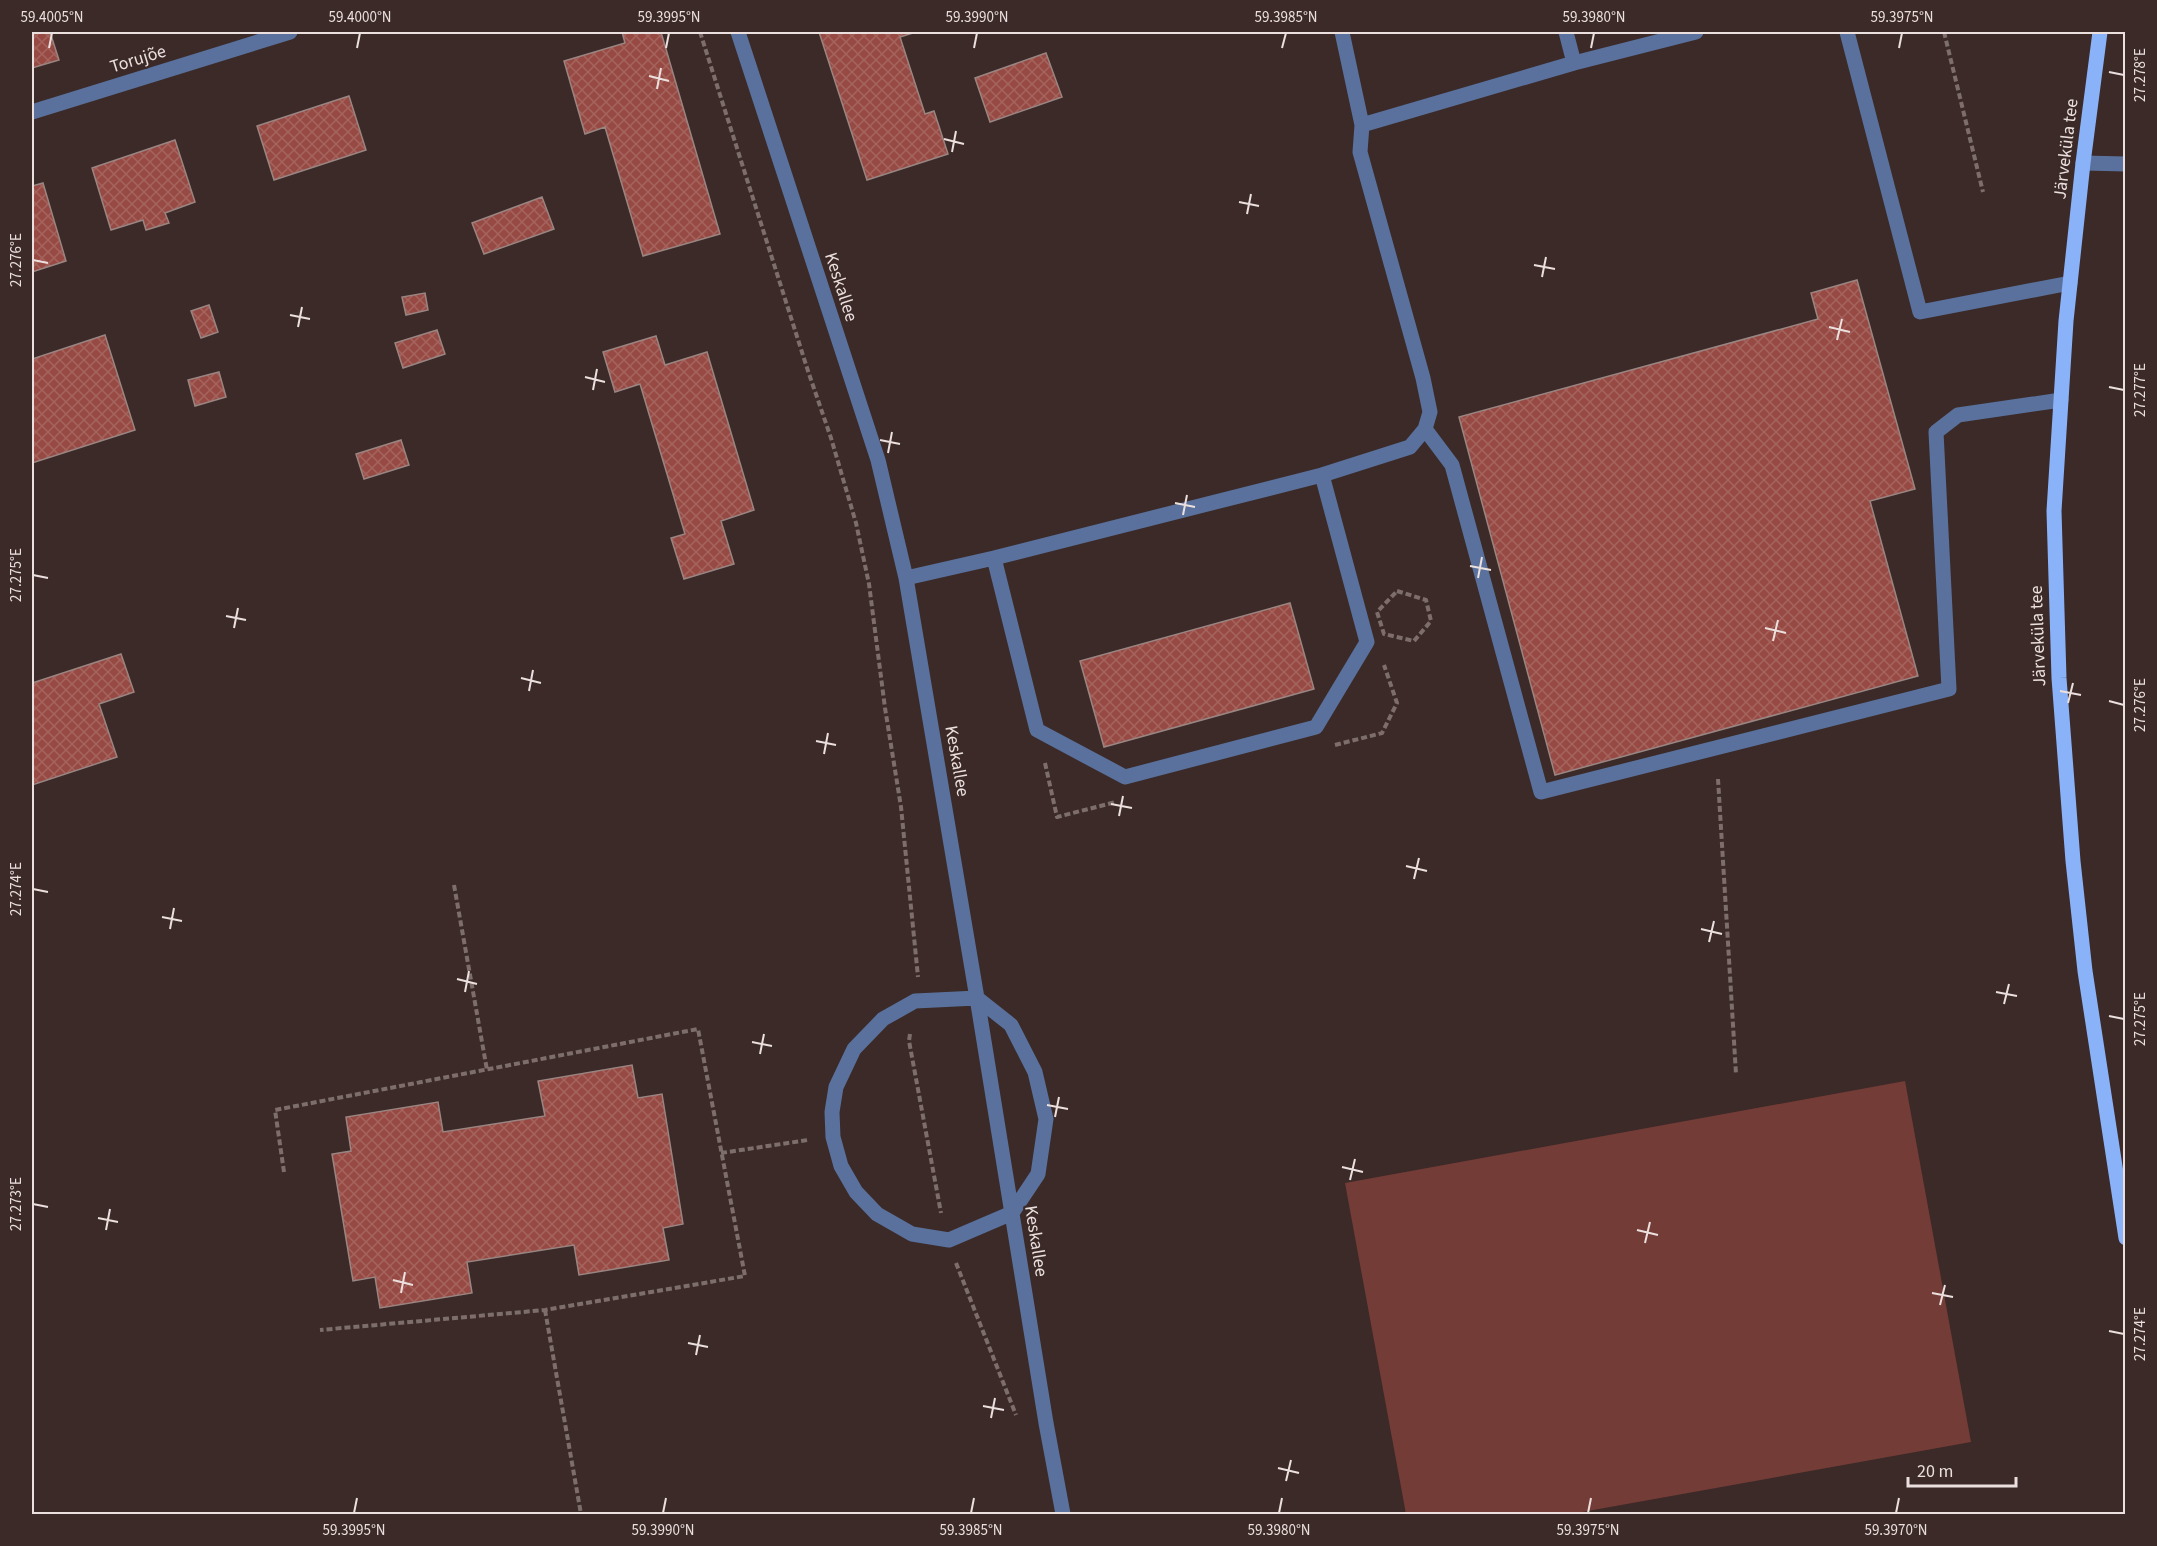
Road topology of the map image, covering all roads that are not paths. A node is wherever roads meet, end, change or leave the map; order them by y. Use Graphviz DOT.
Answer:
graph roads {
  1 [pos="290,32"];
  2 [pos="738,32"];
  3 [pos="1342,32"];
  4 [pos="1566,32"];
  5 [pos="1695,32"];
  6 [pos="1847,32"];
  7 [pos="2100,32"];
  8 [pos="1574,63"];
  9 [pos="32,112"];
  10 [pos="1362,125"];
  11 [pos="2083,163"];
  12 [pos="2126,164"];
  13 [pos="2070,283"];
  14 [pos="2061,400"];
  15 [pos="1425,429"];
  16 [pos="1322,475"];
  17 [pos="994,558"];
  18 [pos="906,578"];
  19 [pos="977,998"];
  20 [pos="1012,1213"];
  21 [pos="2126,1238"];
  22 [pos="1063,1515"];
  1 -- 9 [label="street, Torujõe"];
  2 -- 18 [label="street, Keskallee"];
  3 -- 10 [label="street"];
  4 -- 8 [label="street"];
  5 -- 8 [label="street"];
  6 -- 13 [label="street"];
  7 -- 11 [label="main road, Järveküla tee"];
  8 -- 10 [label="street"];
  10 -- 15 [label="street"];
  11 -- 12 [label="street"];
  11 -- 13 [label="main road, Järveküla tee"];
  13 -- 14 [label="main road, Järveküla tee"];
  14 -- 15 [label="street"];
  14 -- 21 [label="main road, Järveküla tee"];
  15 -- 16 [label="street"];
  16 -- 17 [label="street"];
  16 -- 17 [label="street"];
  17 -- 18 [label="street"];
  18 -- 19 [label="street, Keskallee"];
  19 -- 20 [label="street, Keskallee"];
  19 -- 20 [label="street"];
  19 -- 20 [label="street"];
  20 -- 22 [label="street, Keskallee"];
}
